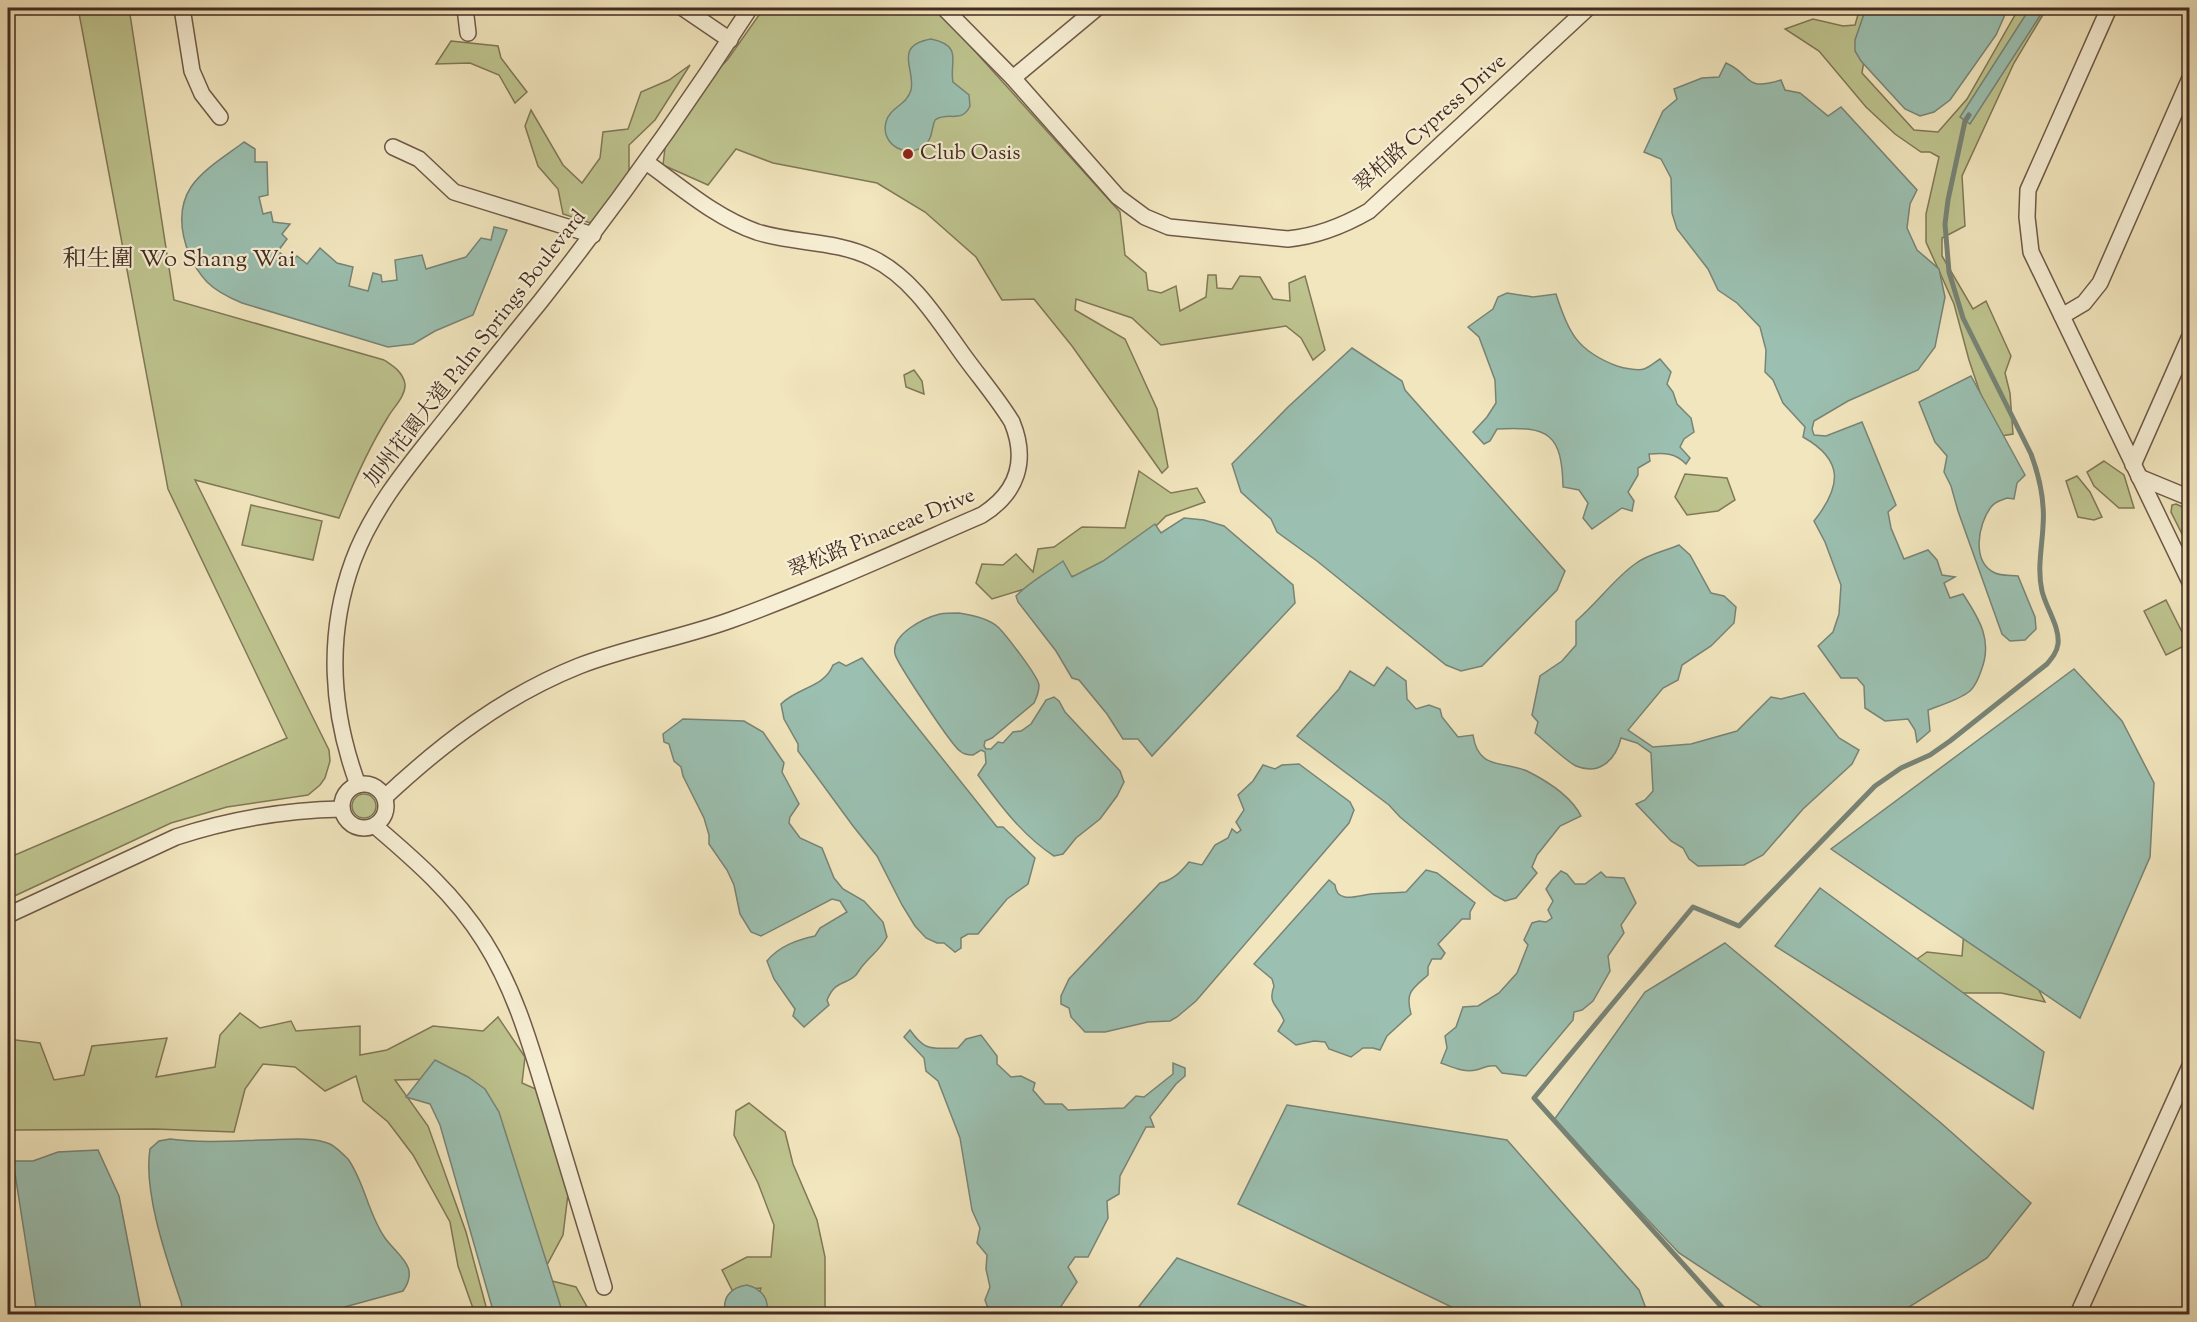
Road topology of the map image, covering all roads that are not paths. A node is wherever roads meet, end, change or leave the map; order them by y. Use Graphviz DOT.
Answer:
graph roads {
  1 [pos="182,8"];
  2 [pos="465,8"];
  3 [pos="683,8"];
  4 [pos="750,8"];
  5 [pos="944,8"];
  6 [pos="1097,8"];
  7 [pos="1588,8"];
  8 [pos="2109,8"];
  9 [pos="468,33"];
  10 [pos="730,40"];
  11 [pos="1013,78"];
  12 [pos="2190,78"];
  13 [pos="220,117"];
  14 [pos="393,147"];
  15 [pos="646,162"];
  16 [pos="593,235"];
  17 [pos="2062,316"];
  18 [pos="2188,344"];
  19 [pos="2136,471"];
  20 [pos="2190,498"];
  21 [pos="2190,582"];
  22 [pos="358,785"];
  23 [pos="385,797"];
  24 [pos="342,809"];
  25 [pos="375,825"];
  26 [pos="8,915"];
  27 [pos="2190,1066"];
  28 [pos="604,1287"];
  29 [pos="2078,1314"];
  1 -- 13 [label="street"];
  2 -- 9 [label="street"];
  3 -- 10 [label="street"];
  4 -- 10 [label="street, 加州花園大道 Palm Springs Boulevard"];
  5 -- 11 [label="street, 翠柏路 Cypress Drive"];
  6 -- 11 [label="street"];
  7 -- 11 [label="street, 翠柏路 Cypress Drive"];
  8 -- 17 [label="street"];
  10 -- 15 [label="street, 加州花園大道 Palm Springs Boulevard"];
  12 -- 17 [label="street"];
  14 -- 16 [label="street"];
  15 -- 16 [label="street, 加州花園大道 Palm Springs Boulevard"];
  15 -- 23 [label="street, 翠松路 Pinaceae Drive"];
  16 -- 22 [label="street, 加州花園大道 Palm Springs Boulevard"];
  17 -- 19 [label="street"];
  18 -- 19 [label="street"];
  19 -- 20 [label="street"];
  19 -- 21 [label="street"];
  22 -- 23 [label="street"];
  22 -- 24 [label="street"];
  23 -- 25 [label="street"];
  24 -- 25 [label="street"];
  24 -- 26 [label="street"];
  25 -- 28 [label="street"];
  27 -- 29 [label="street"];
}
